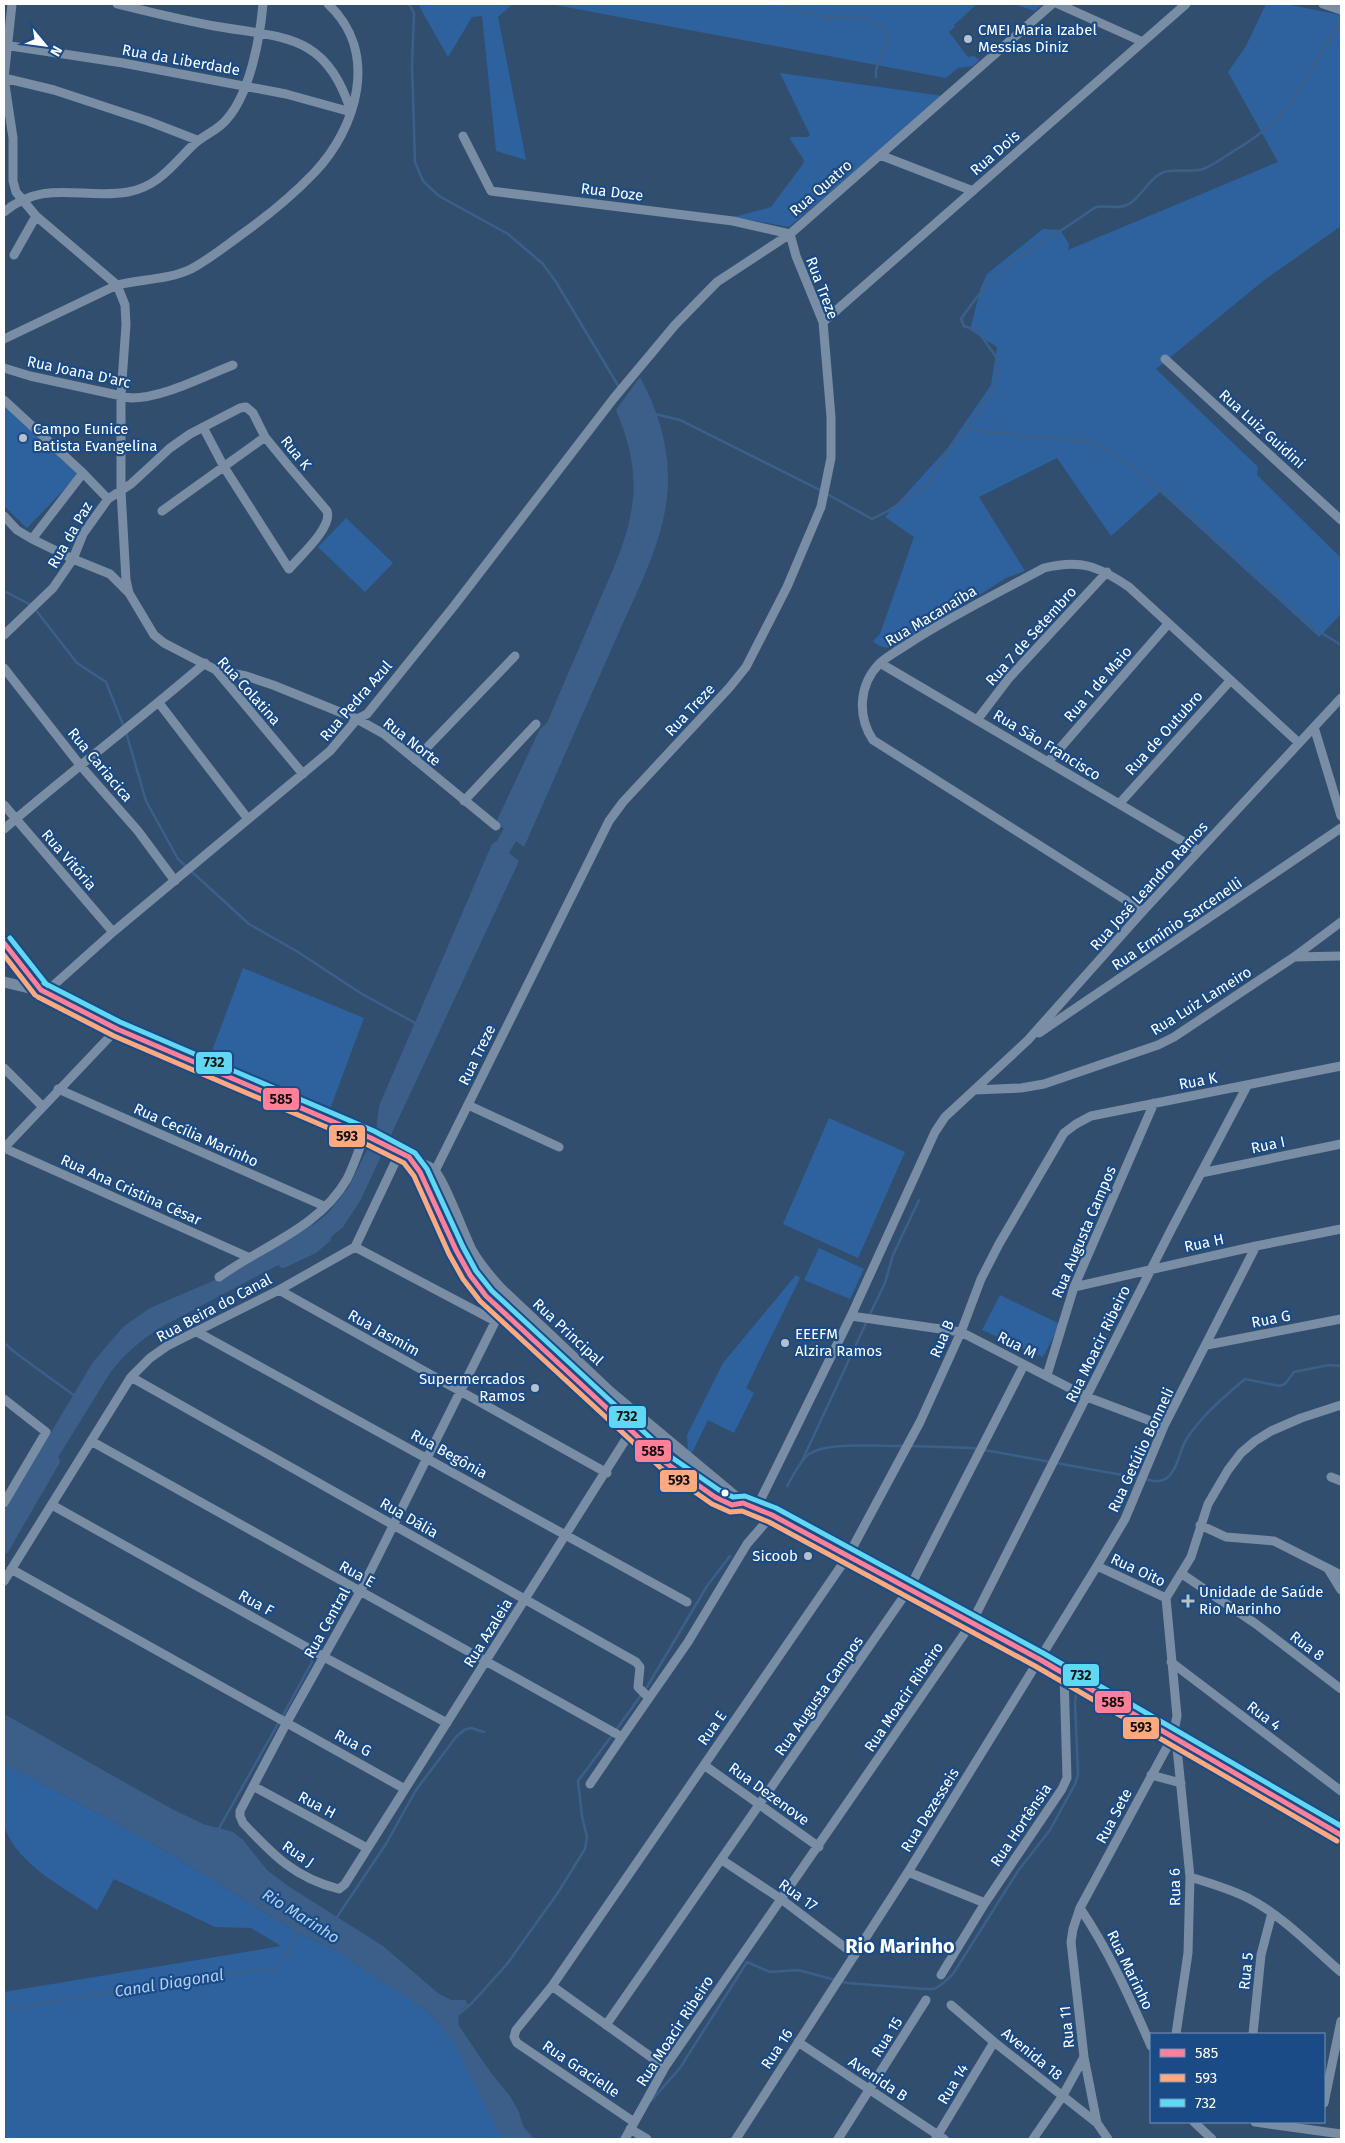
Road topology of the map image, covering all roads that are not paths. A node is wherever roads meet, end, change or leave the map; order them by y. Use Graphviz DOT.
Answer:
graph roads {
  1 [pos="12,4"];
  2 [pos="117,4"];
  3 [pos="263,4"];
  4 [pos="328,4"];
  5 [pos="1052,4"];
  6 [pos="1058,4"];
  7 [pos="1186,4"];
  8 [pos="1323,4"];
  9 [pos="1341,10"];
  10 [pos="259,33"];
  11 [pos="1143,42"];
  12 [pos="5,45"];
  13 [pos="4,78"];
  14 [pos="244,86"];
  15 [pos="351,112"];
  16 [pos="463,136"];
  17 [pos="197,140"];
  18 [pos="880,155"];
  19 [pos="973,191"];
  20 [pos="21,200"];
  21 [pos="4,212"];
  22 [pos="36,216"];
  23 [pos="790,234"];
  24 [pos="14,255"];
  25 [pos="117,285"];
  26 [pos="823,322"];
  27 [pos="4,339"];
  28 [pos="1165,359"];
  29 [pos="233,365"];
  30 [pos="4,368"];
  31 [pos="121,395"];
  32 [pos="614,398"];
  33 [pos="4,400"];
  34 [pos="240,408"];
  35 [pos="203,428"];
  36 [pos="266,437"];
  37 [pos="224,467"];
  38 [pos="83,473"];
  39 [pos="121,491"];
  40 [pos="108,499"];
  41 [pos="162,511"];
  42 [pos="4,516"];
  43 [pos="1341,520"];
  44 [pos="32,539"];
  45 [pos="73,559"];
  46 [pos="1106,572"];
  47 [pos="129,593"];
  48 [pos="1168,624"];
  49 [pos="4,635"];
  50 [pos="515,656"];
  51 [pos="206,663"];
  52 [pos="880,663"];
  53 [pos="4,668"];
  54 [pos="216,670"];
  55 [pos="1230,681"];
  56 [pos="1341,698"];
  57 [pos="159,704"];
  58 [pos="358,719"];
  59 [pos="977,720"];
  60 [pos="536,724"];
  61 [pos="1314,727"];
  62 [pos="1299,743"];
  63 [pos="415,760"];
  64 [pos="1048,762"];
  65 [pos="80,764"];
  66 [pos="303,774"];
  67 [pos="464,801"];
  68 [pos="1119,804"];
  69 [pos="4,805"];
  70 [pos="1341,816"];
  71 [pos="15,819"];
  72 [pos="248,819"];
  73 [pos="496,826"];
  74 [pos="1341,828"];
  75 [pos="4,829"];
  76 [pos="1199,851"];
  77 [pos="175,881"];
  78 [pos="1144,911"];
  79 [pos="1341,922"];
  80 [pos="113,932"];
  81 [pos="4,943"];
  82 [pos="1341,956"];
  83 [pos="1294,957"];
  84 [pos="4,982"];
  85 [pos="44,991"];
  86 [pos="117,1029"];
  87 [pos="1028,1040"];
  88 [pos="1341,1066"];
  89 [pos="4,1068"];
  90 [pos="1247,1086"];
  91 [pos="58,1089"];
  92 [pos="974,1090"];
  93 [pos="1154,1103"];
  94 [pos="468,1105"];
  95 [pos="42,1106"];
  96 [pos="1064,1134"];
  97 [pos="368,1137"];
  98 [pos="1341,1144"];
  99 [pos="560,1147"];
  100 [pos="4,1148"];
  101 [pos="400,1153"];
  102 [pos="435,1171"];
  103 [pos="1201,1173"];
  104 [pos="424,1181"];
  105 [pos="324,1206"];
  106 [pos="1341,1230"];
  107 [pos="1256,1246"];
  108 [pos="355,1247"];
  109 [pos="248,1257"];
  110 [pos="1151,1269"];
  111 [pos="218,1277"];
  112 [pos="1074,1287"];
  113 [pos="279,1290"];
  114 [pos="501,1310"];
  115 [pos="851,1316"];
  116 [pos="1341,1319"];
  117 [pos="495,1321"];
  118 [pos="197,1332"];
  119 [pos="962,1332"];
  120 [pos="1207,1346"];
  121 [pos="1024,1365"];
  122 [pos="1047,1375"];
  123 [pos="131,1378"];
  124 [pos="459,1391"];
  125 [pos="1087,1397"];
  126 [pos="4,1399"];
  127 [pos="1341,1405"];
  128 [pos="1164,1426"];
  129 [pos="631,1431"];
  130 [pos="91,1441"];
  131 [pos="428,1458"];
  132 [pos="607,1473"];
  133 [pos="1331,1477"];
  134 [pos="1341,1481"];
  135 [pos="7,1490"];
  136 [pos="4,1503"];
  137 [pos="743,1503"];
  138 [pos="52,1505"];
  139 [pos="764,1511"];
  140 [pos="394,1525"];
  141 [pos="1200,1525"];
  142 [pos="566,1536"];
  143 [pos="848,1556"];
  144 [pos="1097,1566"];
  145 [pos="1327,1568"];
  146 [pos="11,1569"];
  147 [pos="1182,1574"];
  148 [pos="1341,1575"];
  149 [pos="4,1581"];
  150 [pos="909,1589"];
  151 [pos="1341,1590"];
  152 [pos="360,1592"];
  153 [pos="1166,1598"];
  154 [pos="526,1600"];
  155 [pos="687,1602"];
  156 [pos="971,1624"];
  157 [pos="324,1657"];
  158 [pos="1039,1659"];
  159 [pos="486,1662"];
  160 [pos="1171,1662"];
  161 [pos="1064,1674"];
  162 [pos="1341,1689"];
  163 [pos="645,1695"];
  164 [pos="287,1722"];
  165 [pos="447,1723"];
  166 [pos="617,1734"];
  167 [pos="1175,1737"];
  168 [pos="704,1765"];
  169 [pos="1151,1775"];
  170 [pos="1180,1783"];
  171 [pos="590,1784"];
  172 [pos="253,1786"];
  173 [pos="405,1789"];
  174 [pos="1341,1791"];
  175 [pos="761,1804"];
  176 [pos="1341,1835"];
  177 [pos="818,1847"];
  178 [pos="367,1848"];
  179 [pos="722,1860"];
  180 [pos="908,1872"];
  181 [pos="1190,1877"];
  182 [pos="781,1899"];
  183 [pos="986,1904"];
  184 [pos="1080,1908"];
  185 [pos="1272,1913"];
  186 [pos="855,1955"];
  187 [pos="1341,1972"];
  188 [pos="843,1975"];
  189 [pos="941,1975"];
  190 [pos="552,1986"];
  191 [pos="926,2000"];
  192 [pos="951,2005"];
  193 [pos="1341,2021"];
  194 [pos="606,2025"];
  195 [pos="1176,2033"];
  196 [pos="1253,2033"];
  197 [pos="514,2038"];
  198 [pos="798,2042"];
  199 [pos="994,2042"];
  200 [pos="1150,2044"];
  201 [pos="1084,2057"];
  202 [pos="665,2067"];
  203 [pos="870,2091"];
  204 [pos="1062,2097"];
  205 [pos="1325,2097"];
  206 [pos="1096,2123"];
  207 [pos="1195,2123"];
  208 [pos="1271,2123"];
  209 [pos="1319,2126"];
  210 [pos="636,2131"];
  211 [pos="1341,2134"];
  212 [pos="939,2138"];
  213 [pos="625,2139"];
  214 [pos="736,2139"];
  215 [pos="838,2139"];
  216 [pos="1033,2139"];
  217 [pos="1108,2139"];
  218 [pos="1212,2139"];
  1 -- 12 [label="street"];
  2 -- 10 [label="street"];
  3 -- 10 [label="street"];
  4 -- 15 [label="street"];
  5 -- 18 [label="street, Rua Quatro"];
  6 -- 11 [label="street"];
  7 -- 11 [label="street, Rua Dois"];
  8 -- 9 [label="street"];
  10 -- 14 [label="street"];
  10 -- 15 [label="street"];
  11 -- 19 [label="street, Rua Dois"];
  12 -- 13 [label="street"];
  12 -- 14 [label="street, Rua da Liberdade"];
  13 -- 17 [label="street"];
  13 -- 20 [label="street"];
  14 -- 15 [label="street, Rua da Liberdade"];
  14 -- 17 [label="street"];
  15 -- 25 [label="street"];
  16 -- 23 [label="street, Rua Doze"];
  17 -- 20 [label="street"];
  18 -- 19 [label="street"];
  18 -- 23 [label="street, Rua Quatro"];
  19 -- 26 [label="street, Rua Dois"];
  20 -- 21 [label="street"];
  20 -- 22 [label="street"];
  22 -- 24 [label="street"];
  22 -- 25 [label="street"];
  23 -- 26 [label="street, Rua Treze"];
  23 -- 32 [label="street, Rua Quatro"];
  25 -- 27 [label="street"];
  25 -- 31 [label="street"];
  26 -- 94 [label="street, Rua Treze"];
  28 -- 43 [label="street, Rua Luiz Guidini"];
  29 -- 31 [label="street, Rua Joana D'arc"];
  30 -- 31 [label="street, Rua Joana D'arc"];
  31 -- 39 [label="street"];
  32 -- 58 [label="street, Rua Pedra Azul"];
  33 -- 38 [label="street"];
  34 -- 35 [label="street, Rua da Paz"];
  34 -- 36 [label="street, Rua K"];
  35 -- 37 [label="street"];
  35 -- 39 [label="street, Rua da Paz"];
  36 -- 37 [label="street"];
  36 -- 37 [label="street, Rua K"];
  37 -- 41 [label="street"];
  38 -- 40 [label="street"];
  38 -- 44 [label="street"];
  39 -- 40 [label="street, Rua da Paz"];
  39 -- 47 [label="street"];
  40 -- 45 [label="street, Rua da Paz"];
  42 -- 44 [label="street, Rua Colatina"];
  44 -- 45 [label="street, Rua Colatina"];
  45 -- 47 [label="street, Rua Colatina"];
  45 -- 49 [label="street, Rua da Paz"];
  46 -- 48 [label="street, Rua Macanaíba"];
  46 -- 52 [label="street, Rua Macanaíba"];
  46 -- 59 [label="street, Rua 7 de Setembro"];
  47 -- 51 [label="street, Rua Colatina"];
  48 -- 55 [label="street, Rua Macanaíba"];
  48 -- 64 [label="street, Rua 1 de Maio"];
  50 -- 63 [label="street"];
  51 -- 54 [label="street, Rua Colatina"];
  51 -- 57 [label="street"];
  52 -- 59 [label="street, Rua São Francisco"];
  52 -- 78 [label="street, Rua Macanaíba"];
  53 -- 65 [label="street, Rua Cariacica"];
  54 -- 58 [label="street, Rua Norte"];
  54 -- 66 [label="street, Rua Colatina"];
  55 -- 62 [label="street, Rua Macanaíba"];
  55 -- 68 [label="street, Rua de Outubro"];
  56 -- 61 [label="street, Rua José Leandro Ramos"];
  57 -- 65 [label="street"];
  57 -- 72 [label="street"];
  58 -- 63 [label="street, Rua Norte"];
  58 -- 66 [label="street, Rua Pedra Azul"];
  59 -- 64 [label="street, Rua São Francisco"];
  60 -- 67 [label="street"];
  61 -- 62 [label="street, Rua José Leandro Ramos"];
  61 -- 70 [label="street"];
  62 -- 76 [label="street, Rua José Leandro Ramos"];
  63 -- 67 [label="street, Rua Norte"];
  64 -- 68 [label="street, Rua São Francisco"];
  65 -- 71 [label="street"];
  65 -- 77 [label="street, Rua Cariacica"];
  66 -- 72 [label="street, Rua Pedra Azul"];
  67 -- 73 [label="street, Rua Norte"];
  68 -- 76 [label="street, Rua São Francisco"];
  69 -- 71 [label="street, Rua Vitória"];
  71 -- 75 [label="street"];
  71 -- 80 [label="street, Rua Vitória"];
  72 -- 77 [label="street, Rua Pedra Azul"];
  74 -- 87 [label="street, Rua Ermínio Sarcenelli"];
  76 -- 78 [label="street, Rua José Leandro Ramos"];
  77 -- 80 [label="street, Rua Pedra Azul"];
  78 -- 87 [label="street, Rua José Leandro Ramos"];
  79 -- 83 [label="street, Rua Luiz Lameiro"];
  80 -- 85 [label="street, Rua Pedra Azul"];
  81 -- 85 [label="main road"];
  82 -- 83 [label="street"];
  83 -- 92 [label="street, Rua Luiz Lameiro"];
  84 -- 85 [label="main road"];
  85 -- 86 [label="main road"];
  86 -- 91 [label="street"];
  86 -- 97 [label="main road"];
  87 -- 92 [label="street, Rua José Leandro Ramos"];
  88 -- 90 [label="street, Rua K"];
  89 -- 95 [label="street"];
  90 -- 93 [label="street, Rua K"];
  90 -- 103 [label="street, Rua Moacir Ribeiro"];
  91 -- 95 [label="street"];
  91 -- 105 [label="street, Rua Cecília Marinho"];
  92 -- 115 [label="street, Rua José Leandro Ramos"];
  93 -- 96 [label="street, Rua K"];
  93 -- 112 [label="street, Rua Augusta Campos"];
  94 -- 99 [label="street"];
  94 -- 102 [label="street, Rua Treze"];
  95 -- 100 [label="street"];
  96 -- 119 [label="street, Rua B"];
  97 -- 101 [label="main road"];
  97 -- 105 [label="street"];
  98 -- 103 [label="street, Rua I"];
  100 -- 109 [label="street, Rua Ana Cristina César"];
  101 -- 102 [label="main road"];
  101 -- 104 [label="main road, Rua Principal"];
  101 -- 108 [label="street"];
  102 -- 104 [label="street"];
  102 -- 137 [label="main road, Rua Principal"];
  103 -- 110 [label="street, Rua Moacir Ribeiro"];
  104 -- 114 [label="main road, Rua Principal"];
  105 -- 109 [label="street"];
  106 -- 107 [label="street, Rua H"];
  107 -- 110 [label="street, Rua H"];
  107 -- 120 [label="street, Rua Getúlio Bonneli"];
  108 -- 113 [label="street, Rua Beira do Canal"];
  108 -- 117 [label="street"];
  109 -- 111 [label="street"];
  110 -- 112 [label="street, Rua H"];
  110 -- 125 [label="street, Rua Moacir Ribeiro"];
  112 -- 122 [label="street, Rua Augusta Campos"];
  113 -- 118 [label="street, Rua Beira do Canal"];
  113 -- 124 [label="street, Rua Jasmim"];
  114 -- 117 [label="street, Rua Central"];
  114 -- 129 [label="main road, Rua Principal"];
  115 -- 119 [label="street, Rua M"];
  115 -- 139 [label="street, Rua José Leandro Ramos"];
  116 -- 120 [label="street, Rua G"];
  117 -- 124 [label="street, Rua Central"];
  118 -- 123 [label="street, Rua Beira do Canal"];
  118 -- 131 [label="street, Rua Begônia"];
  119 -- 121 [label="street, Rua M"];
  119 -- 143 [label="street, Rua B"];
  120 -- 128 [label="street, Rua Getúlio Bonneli"];
  121 -- 122 [label="street, Rua M"];
  121 -- 150 [label="street, Rua Augusta Campos"];
  122 -- 125 [label="street, Rua M"];
  123 -- 130 [label="street, Rua Beira do Canal"];
  123 -- 140 [label="street, Rua Dália"];
  124 -- 131 [label="street, Rua Central"];
  124 -- 132 [label="street, Rua Jasmim"];
  125 -- 128 [label="street, Rua M"];
  125 -- 156 [label="street, Rua Moacir Ribeiro"];
  126 -- 135 [label="street"];
  127 -- 141 [label="street"];
  128 -- 144 [label="street, Rua Getúlio Bonneli"];
  129 -- 132 [label="street, Rua Azaleia"];
  129 -- 137 [label="main road, Rua Principal"];
  130 -- 138 [label="street, Rua Beira do Canal"];
  130 -- 152 [label="street, Rua E"];
  131 -- 140 [label="street, Rua Central"];
  131 -- 142 [label="street, Rua Begônia"];
  132 -- 142 [label="street, Rua Azaleia"];
  133 -- 134 [label="street"];
  135 -- 136 [label="street"];
  137 -- 139 [label="main road, Rua Principal"];
  138 -- 146 [label="street, Rua Beira do Canal"];
  138 -- 157 [label="street, Rua F"];
  139 -- 143 [label="main road, Rua Principal"];
  139 -- 163 [label="street, Rua José Leandro Ramos"];
  140 -- 152 [label="street, Rua Central"];
  140 -- 154 [label="street, Rua Dália"];
  141 -- 145 [label="street"];
  141 -- 147 [label="street"];
  142 -- 154 [label="street, Rua Azaleia"];
  142 -- 155 [label="street, Rua Begônia"];
  143 -- 150 [label="main road, Rua Principal"];
  143 -- 168 [label="street, Rua E"];
  144 -- 153 [label="street, Rua Oito"];
  144 -- 158 [label="street, Rua Getúlio Bonneli"];
  145 -- 148 [label="street"];
  145 -- 151 [label="street"];
  146 -- 149 [label="street, Rua Beira do Canal"];
  146 -- 164 [label="street, Rua G"];
  147 -- 153 [label="street"];
  147 -- 162 [label="street, Rua 8"];
  150 -- 156 [label="main road, Rua Principal"];
  150 -- 175 [label="street, Rua Augusta Campos"];
  152 -- 157 [label="street, Rua Central"];
  152 -- 159 [label="street, Rua E"];
  153 -- 160 [label="street"];
  154 -- 159 [label="street, Rua Azaleia"];
  154 -- 163 [label="street, Rua Dália"];
  156 -- 158 [label="main road, Rua Principal"];
  156 -- 177 [label="street, Rua Moacir Ribeiro"];
  157 -- 164 [label="street, Rua Central"];
  157 -- 165 [label="street, Rua F"];
  158 -- 161 [label="main road, Rua Principal"];
  158 -- 180 [label="street, Rua Dezesseis"];
  159 -- 165 [label="street, Rua Azaleia"];
  159 -- 166 [label="street, Rua E"];
  160 -- 167 [label="street"];
  160 -- 174 [label="street, Rua 4"];
  161 -- 167 [label="main road, Rua Principal"];
  161 -- 183 [label="street, Rua Hortênsia"];
  163 -- 166 [label="street, Rua José Leandro Ramos"];
  164 -- 172 [label="street, Rua Central"];
  164 -- 173 [label="street, Rua G"];
  165 -- 173 [label="street, Rua Azaleia"];
  166 -- 171 [label="street, Rua José Leandro Ramos"];
  167 -- 169 [label="street, Rua Sete"];
  167 -- 170 [label="street, Rua 6"];
  167 -- 176 [label="main road, Rua Principal"];
  168 -- 175 [label="street, Rua Dezenove"];
  168 -- 190 [label="street, Rua E"];
  169 -- 170 [label="street"];
  169 -- 184 [label="street, Rua Sete"];
  170 -- 181 [label="street, Rua 6"];
  172 -- 178 [label="street, Rua H"];
  172 -- 178 [label="street, Rua J"];
  173 -- 178 [label="street, Rua Azaleia"];
  175 -- 177 [label="street, Rua Dezenove"];
  175 -- 179 [label="street, Rua Augusta Campos"];
  177 -- 182 [label="street, Rua Moacir Ribeiro"];
  179 -- 182 [label="street, Rua 17"];
  179 -- 194 [label="street, Rua Augusta Campos"];
  180 -- 183 [label="street"];
  180 -- 186 [label="street, Rua Dezesseis"];
  181 -- 185 [label="street"];
  181 -- 195 [label="street, Rua 6"];
  182 -- 186 [label="street, Rua 17"];
  182 -- 202 [label="street, Rua Moacir Ribeiro"];
  183 -- 189 [label="street, Rua Hortênsia"];
  184 -- 200 [label="street, Rua Marinho"];
  184 -- 201 [label="street, Rua 11"];
  185 -- 187 [label="street"];
  185 -- 196 [label="street, Rua 5"];
  186 -- 188 [label="street, Rua Dezesseis"];
  188 -- 198 [label="street, Rua 16"];
  190 -- 194 [label="street"];
  190 -- 197 [label="street, Rua E"];
  191 -- 203 [label="street, Rua 15"];
  192 -- 199 [label="street, Avenida 18"];
  193 -- 205 [label="street"];
  194 -- 202 [label="street"];
  197 -- 210 [label="street, Rua Gracielle"];
  198 -- 203 [label="street, Avenida B"];
  198 -- 214 [label="street, Rua 16"];
  199 -- 204 [label="street, Avenida 18"];
  199 -- 212 [label="street, Rua 14"];
  201 -- 204 [label="street"];
  201 -- 206 [label="street, Rua 11"];
  202 -- 210 [label="street, Rua Moacir Ribeiro"];
  203 -- 212 [label="street, Avenida B"];
  203 -- 215 [label="street, Rua 15"];
  204 -- 206 [label="street, Avenida 18"];
  204 -- 216 [label="street"];
  206 -- 217 [label="street, Rua 11"];
  207 -- 218 [label="street"];
  208 -- 209 [label="street"];
  209 -- 211 [label="street"];
  210 -- 213 [label="street, Rua Moacir Ribeiro"];
}
